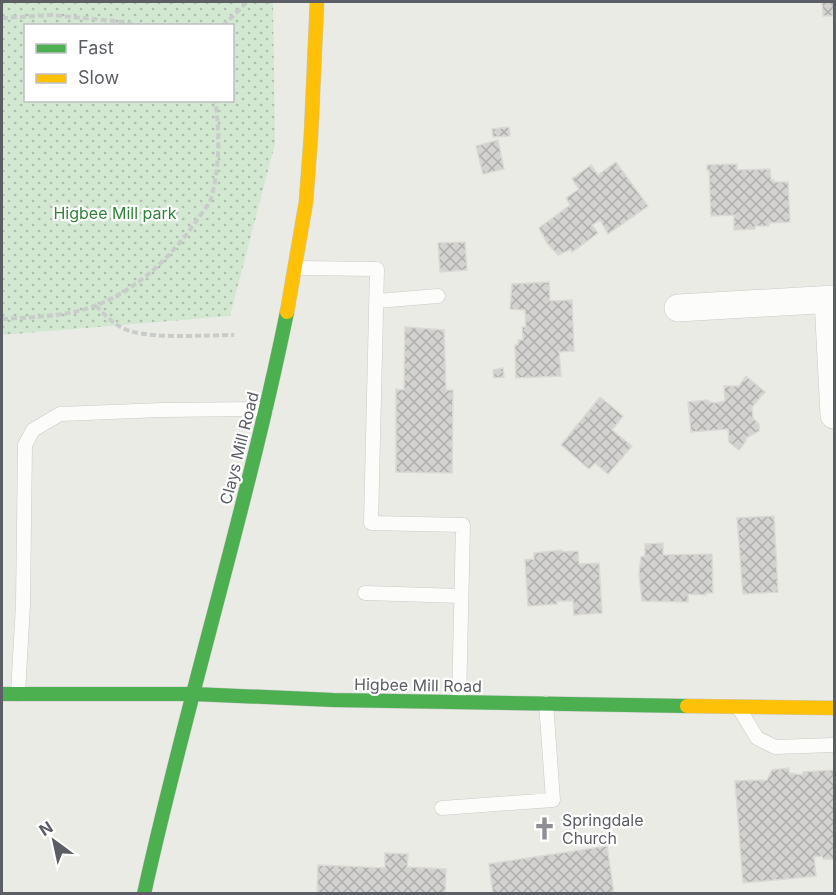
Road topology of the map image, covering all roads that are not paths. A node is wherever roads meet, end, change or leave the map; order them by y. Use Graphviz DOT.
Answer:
graph roads {
  1 [pos="317,2"];
  2 [pos="296,268"];
  3 [pos="438,296"];
  4 [pos="831,299"];
  5 [pos="377,301"];
  6 [pos="678,308"];
  7 [pos="266,409"];
  8 [pos="834,415"];
  9 [pos="365,593"];
  10 [pos="461,596"];
  11 [pos="2,694"];
  12 [pos="18,694"];
  13 [pos="193,694"];
  14 [pos="459,702"];
  15 [pos="546,703"];
  16 [pos="739,706"];
  17 [pos="834,708"];
  18 [pos="834,745"];
  19 [pos="442,808"];
  20 [pos="144,894"];
  1 -- 2 [label="main road, Clays Mill Road"];
  2 -- 5 [label="lane"];
  2 -- 7 [label="main road, Clays Mill Road"];
  3 -- 5 [label="lane"];
  4 -- 6 [label="street"];
  4 -- 8 [label="street"];
  5 -- 10 [label="lane"];
  7 -- 12 [label="lane"];
  7 -- 13 [label="main road, Clays Mill Road"];
  9 -- 10 [label="lane"];
  10 -- 14 [label="lane"];
  11 -- 12 [label="main road, Higbee Mill Road"];
  12 -- 13 [label="main road, Higbee Mill Road"];
  13 -- 14 [label="main road, Higbee Mill Road"];
  13 -- 20 [label="main road, Clays Mill Road"];
  14 -- 15 [label="main road, Higbee Mill Road"];
  15 -- 16 [label="main road, Higbee Mill Road"];
  15 -- 19 [label="lane"];
  16 -- 17 [label="main road, Higbee Mill Road"];
  16 -- 18 [label="lane"];
}
